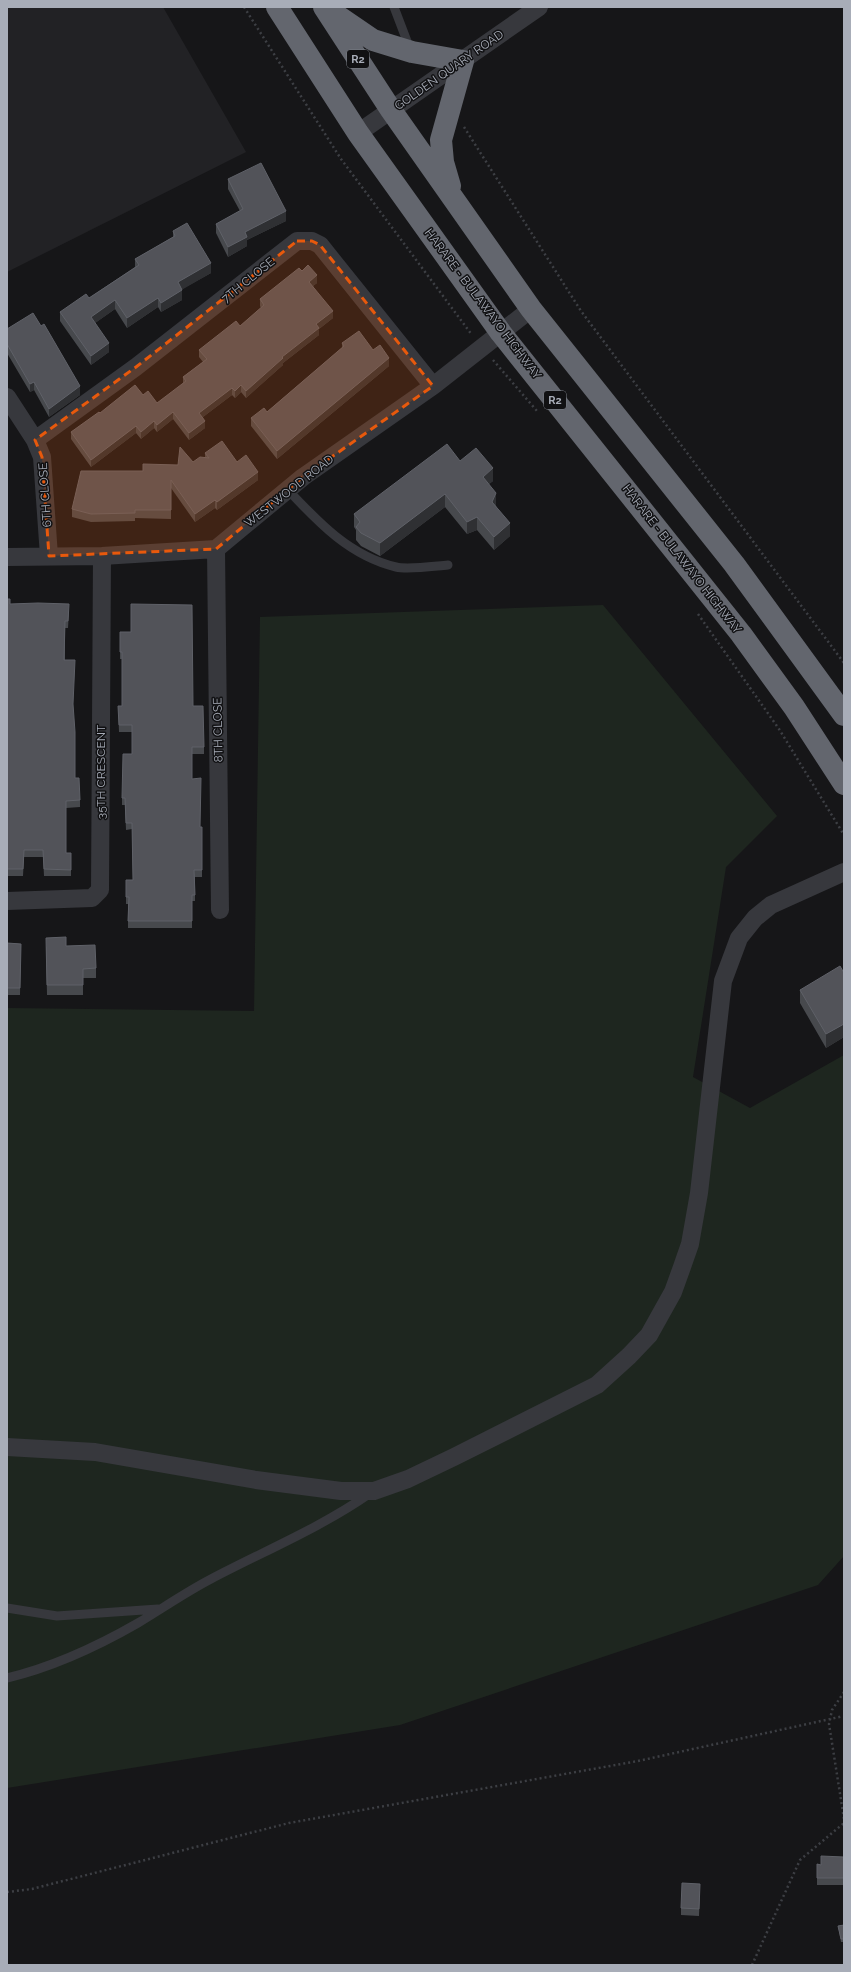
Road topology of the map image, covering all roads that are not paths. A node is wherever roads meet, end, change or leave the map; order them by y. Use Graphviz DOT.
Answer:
graph roads {
  1 [pos="277,7"];
  2 [pos="324,7"];
  3 [pos="394,7"];
  4 [pos="539,7"];
  5 [pos="412,52"];
  6 [pos="463,61"];
  7 [pos="391,110"];
  8 [pos="358,133"];
  9 [pos="454,201"];
  10 [pos="531,309"];
  11 [pos="501,333"];
  12 [pos="432,386"];
  13 [pos="7,396"];
  14 [pos="35,440"];
  15 [pos="288,490"];
  16 [pos="216,549"];
  17 [pos="49,556"];
  18 [pos="102,556"];
  19 [pos="7,557"];
  20 [pos="448,565"];
  21 [pos="844,715"];
  22 [pos="844,784"];
  23 [pos="844,872"];
  24 [pos="7,901"];
  25 [pos="220,910"];
  26 [pos="7,1447"];
  27 [pos="374,1490"];
  28 [pos="7,1608"];
  29 [pos="159,1609"];
  30 [pos="7,1678"];
  1 -- 8 [label="highway, HARARE - BULAWAYO HIGHWAY / R2"];
  2 -- 5 [label="highway"];
  2 -- 7 [label="highway, R2"];
  3 -- 5 [label="lane"];
  4 -- 6 [label="street, GOLDEN QUARY ROAD"];
  5 -- 6 [label="highway"];
  6 -- 7 [label="street, GOLDEN QUARY ROAD"];
  6 -- 9 [label="highway"];
  7 -- 8 [label="street, GOLDEN QUARY ROAD"];
  7 -- 9 [label="highway, R2"];
  8 -- 11 [label="highway, HARARE - BULAWAYO HIGHWAY / R2"];
  9 -- 10 [label="highway, R2"];
  10 -- 11 [label="street, WESTWOOD ROAD"];
  10 -- 21 [label="highway, R2"];
  11 -- 12 [label="street, WESTWOOD ROAD"];
  11 -- 22 [label="highway, HARARE - BULAWAYO HIGHWAY / R2"];
  12 -- 14 [label="street, 7TH CLOSE"];
  12 -- 15 [label="street, WESTWOOD ROAD"];
  13 -- 14 [label="street, 6TH CLOSE"];
  14 -- 17 [label="street, 6TH CLOSE"];
  15 -- 16 [label="street, WESTWOOD ROAD"];
  15 -- 20 [label="lane"];
  16 -- 18 [label="street"];
  16 -- 25 [label="street, 8TH CLOSE"];
  17 -- 18 [label="street"];
  17 -- 19 [label="street"];
  18 -- 24 [label="street, 35TH CRESCENT"];
  23 -- 27 [label="street"];
  26 -- 27 [label="street"];
  27 -- 29 [label="lane"];
  28 -- 29 [label="lane"];
  29 -- 30 [label="lane"];
}
